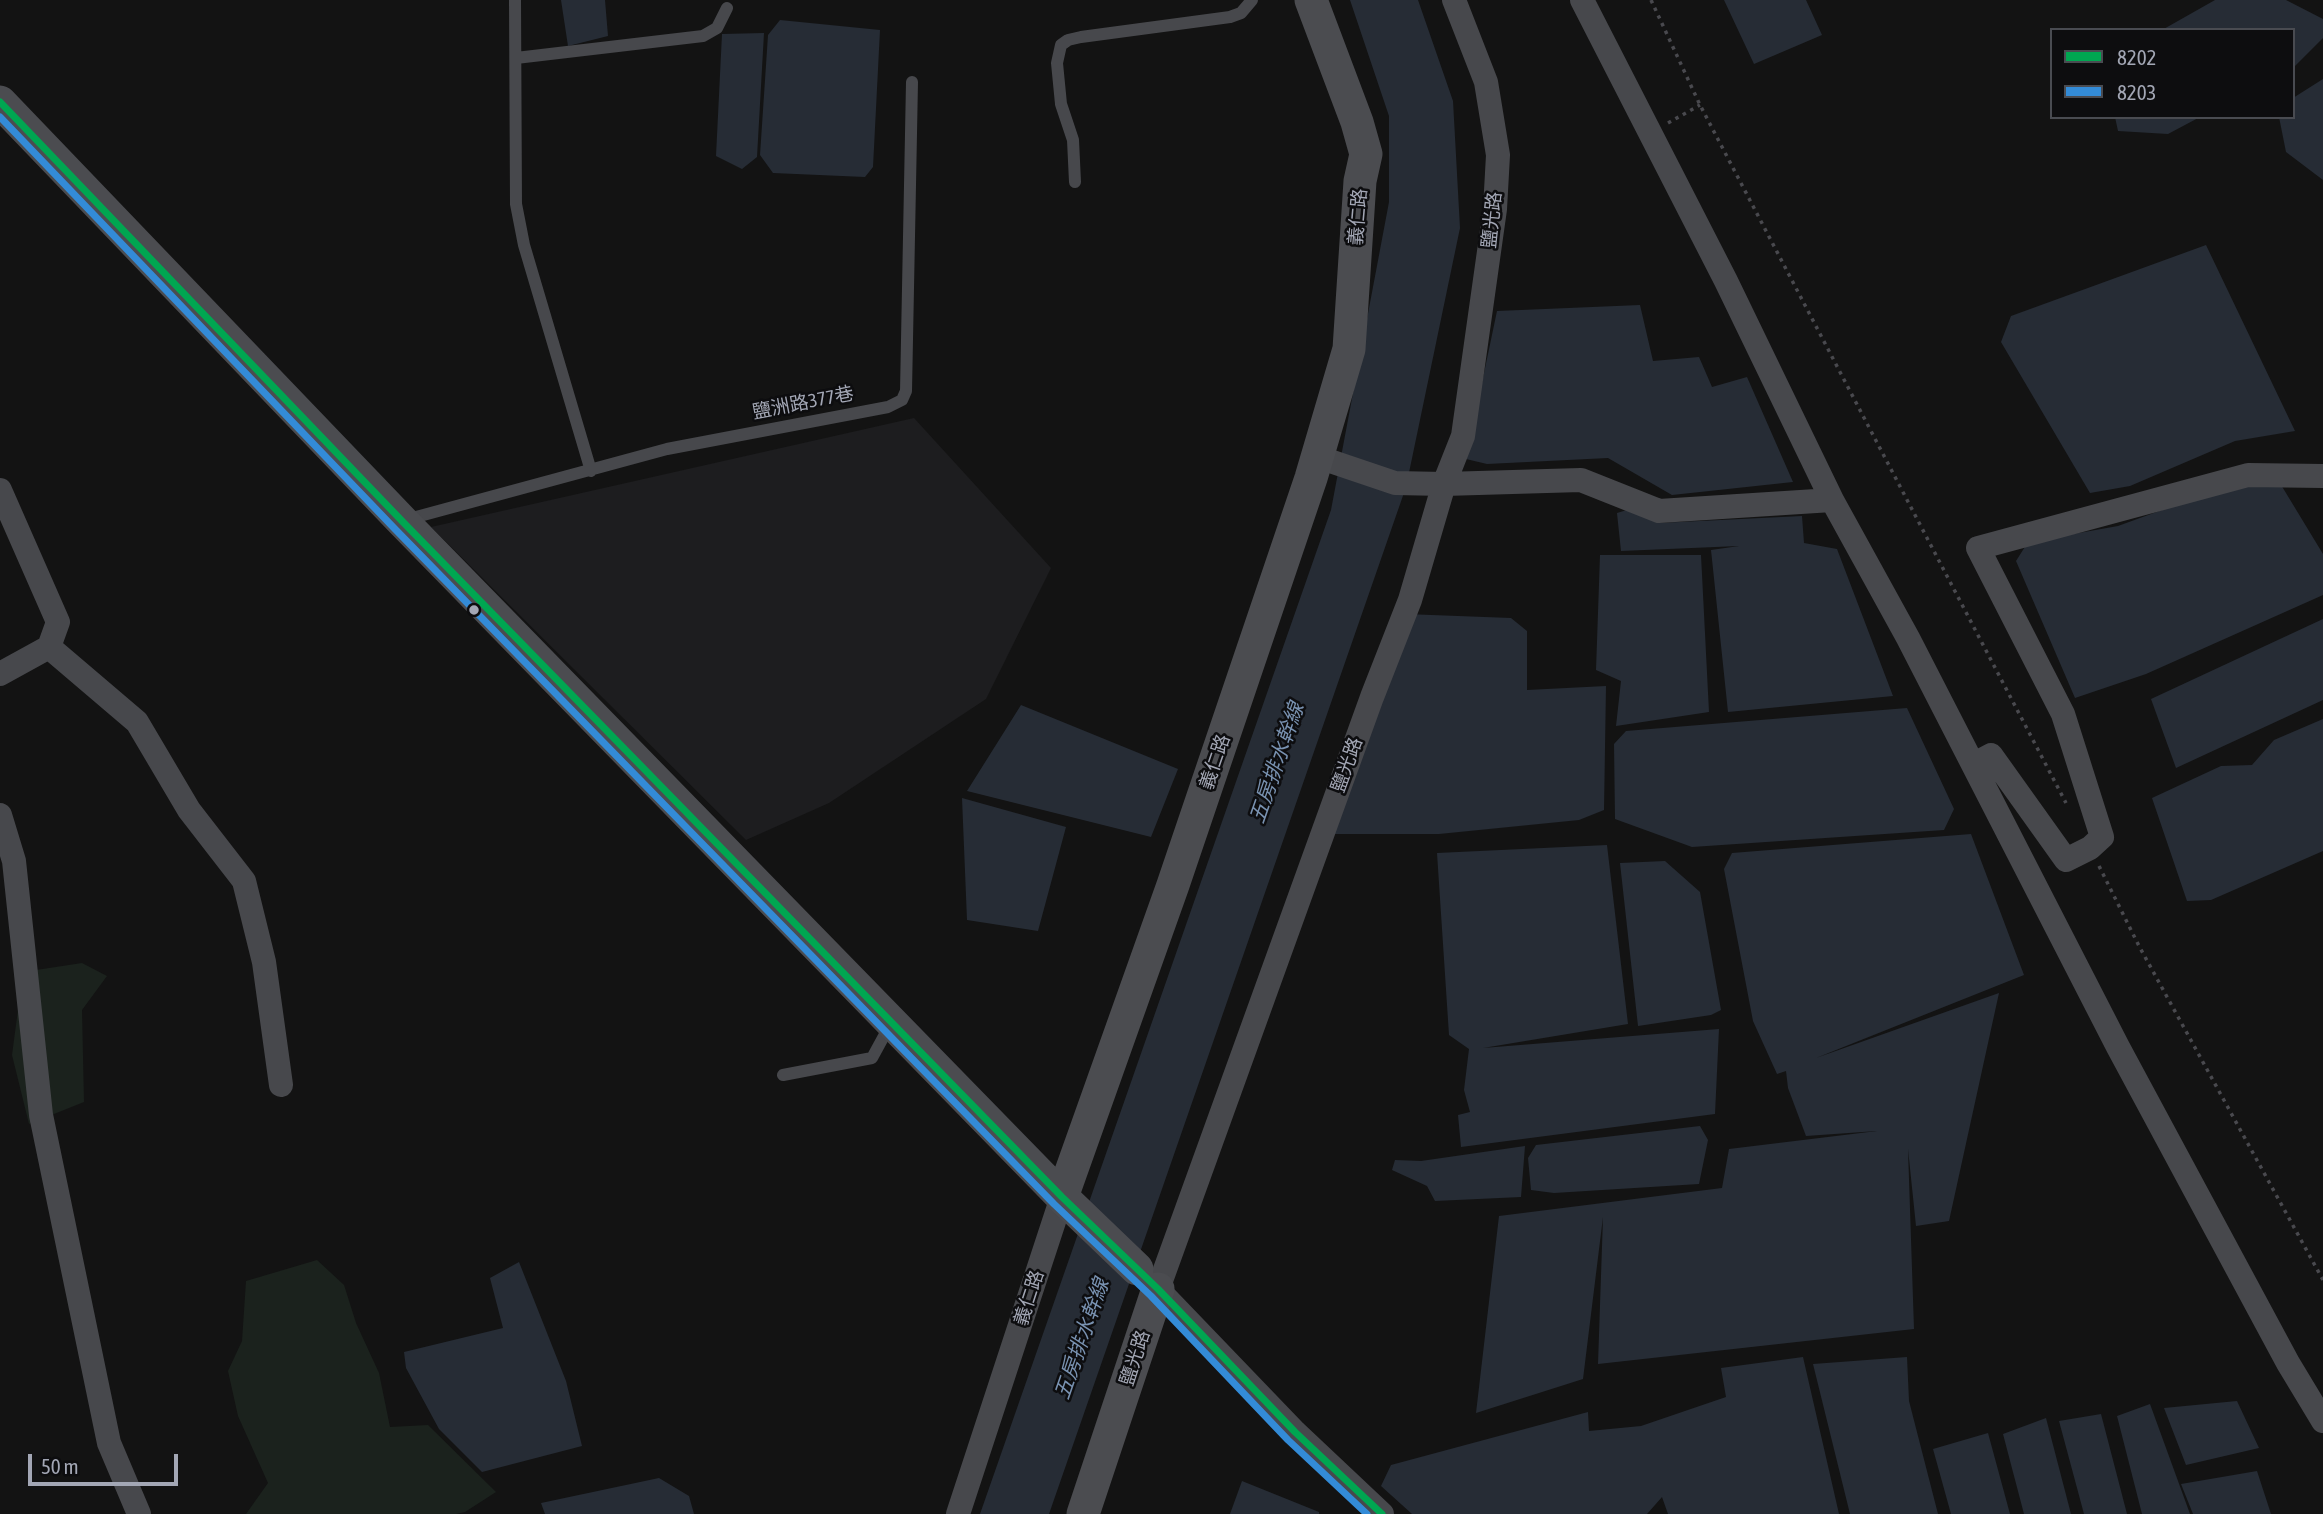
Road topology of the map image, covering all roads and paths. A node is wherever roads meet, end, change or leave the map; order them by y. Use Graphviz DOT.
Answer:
graph roads {
  1 [pos="515,0"];
  2 [pos="1252,0"];
  3 [pos="1311,0"];
  4 [pos="1454,0"];
  5 [pos="1582,0"];
  6 [pos="1651,0"];
  7 [pos="727,8"];
  8 [pos="516,58"];
  9 [pos="912,82"];
  10 [pos="0,102"];
  11 [pos="1700,105"];
  12 [pos="1650,133"];
  13 [pos="1075,182"];
  14 [pos="1326,460"];
  15 [pos="591,471"];
  16 [pos="2323,476"];
  17 [pos="1444,484"];
  18 [pos="0,490"];
  19 [pos="1832,500"];
  20 [pos="402,521"];
  21 [pos="49,647"];
  22 [pos="0,674"];
  23 [pos="1974,765"];
  24 [pos="2070,811"];
  25 [pos="0,815"];
  26 [pos="2090,848"];
  27 [pos="892,1022"];
  28 [pos="783,1075"];
  29 [pos="281,1084"];
  30 [pos="1071,1206"];
  31 [pos="1148,1279"];
  32 [pos="2323,1280"];
  33 [pos="2323,1421"];
  34 [pos="139,1514"];
  35 [pos="958,1514"];
  36 [pos="1083,1514"];
  37 [pos="1382,1514"];
  1 -- 8 [label="lane"];
  2 -- 13 [label="lane"];
  3 -- 14 [label="street, 義仁路"];
  4 -- 17 [label="street, 鹽光路"];
  5 -- 12 [label="street"];
  6 -- 11 [label="path"];
  7 -- 8 [label="lane"];
  8 -- 15 [label="lane"];
  9 -- 15 [label="lane, 鹽洲路377巷"];
  10 -- 20 [label="street"];
  11 -- 12 [label="path"];
  11 -- 24 [label="path"];
  12 -- 19 [label="street"];
  14 -- 17 [label="street"];
  14 -- 30 [label="street, 義仁路"];
  15 -- 20 [label="lane, 鹽洲路377巷"];
  16 -- 26 [label="street"];
  17 -- 19 [label="street"];
  17 -- 31 [label="street, 鹽光路"];
  18 -- 21 [label="street"];
  19 -- 23 [label="street"];
  20 -- 27 [label="street"];
  21 -- 22 [label="street"];
  21 -- 29 [label="street"];
  23 -- 26 [label="street"];
  23 -- 33 [label="street"];
  25 -- 34 [label="street"];
  26 -- 32 [label="path"];
  27 -- 28 [label="lane"];
  27 -- 30 [label="street"];
  30 -- 31 [label="street"];
  30 -- 35 [label="street, 義仁路"];
  31 -- 36 [label="street, 鹽光路"];
  31 -- 37 [label="street"];
}
